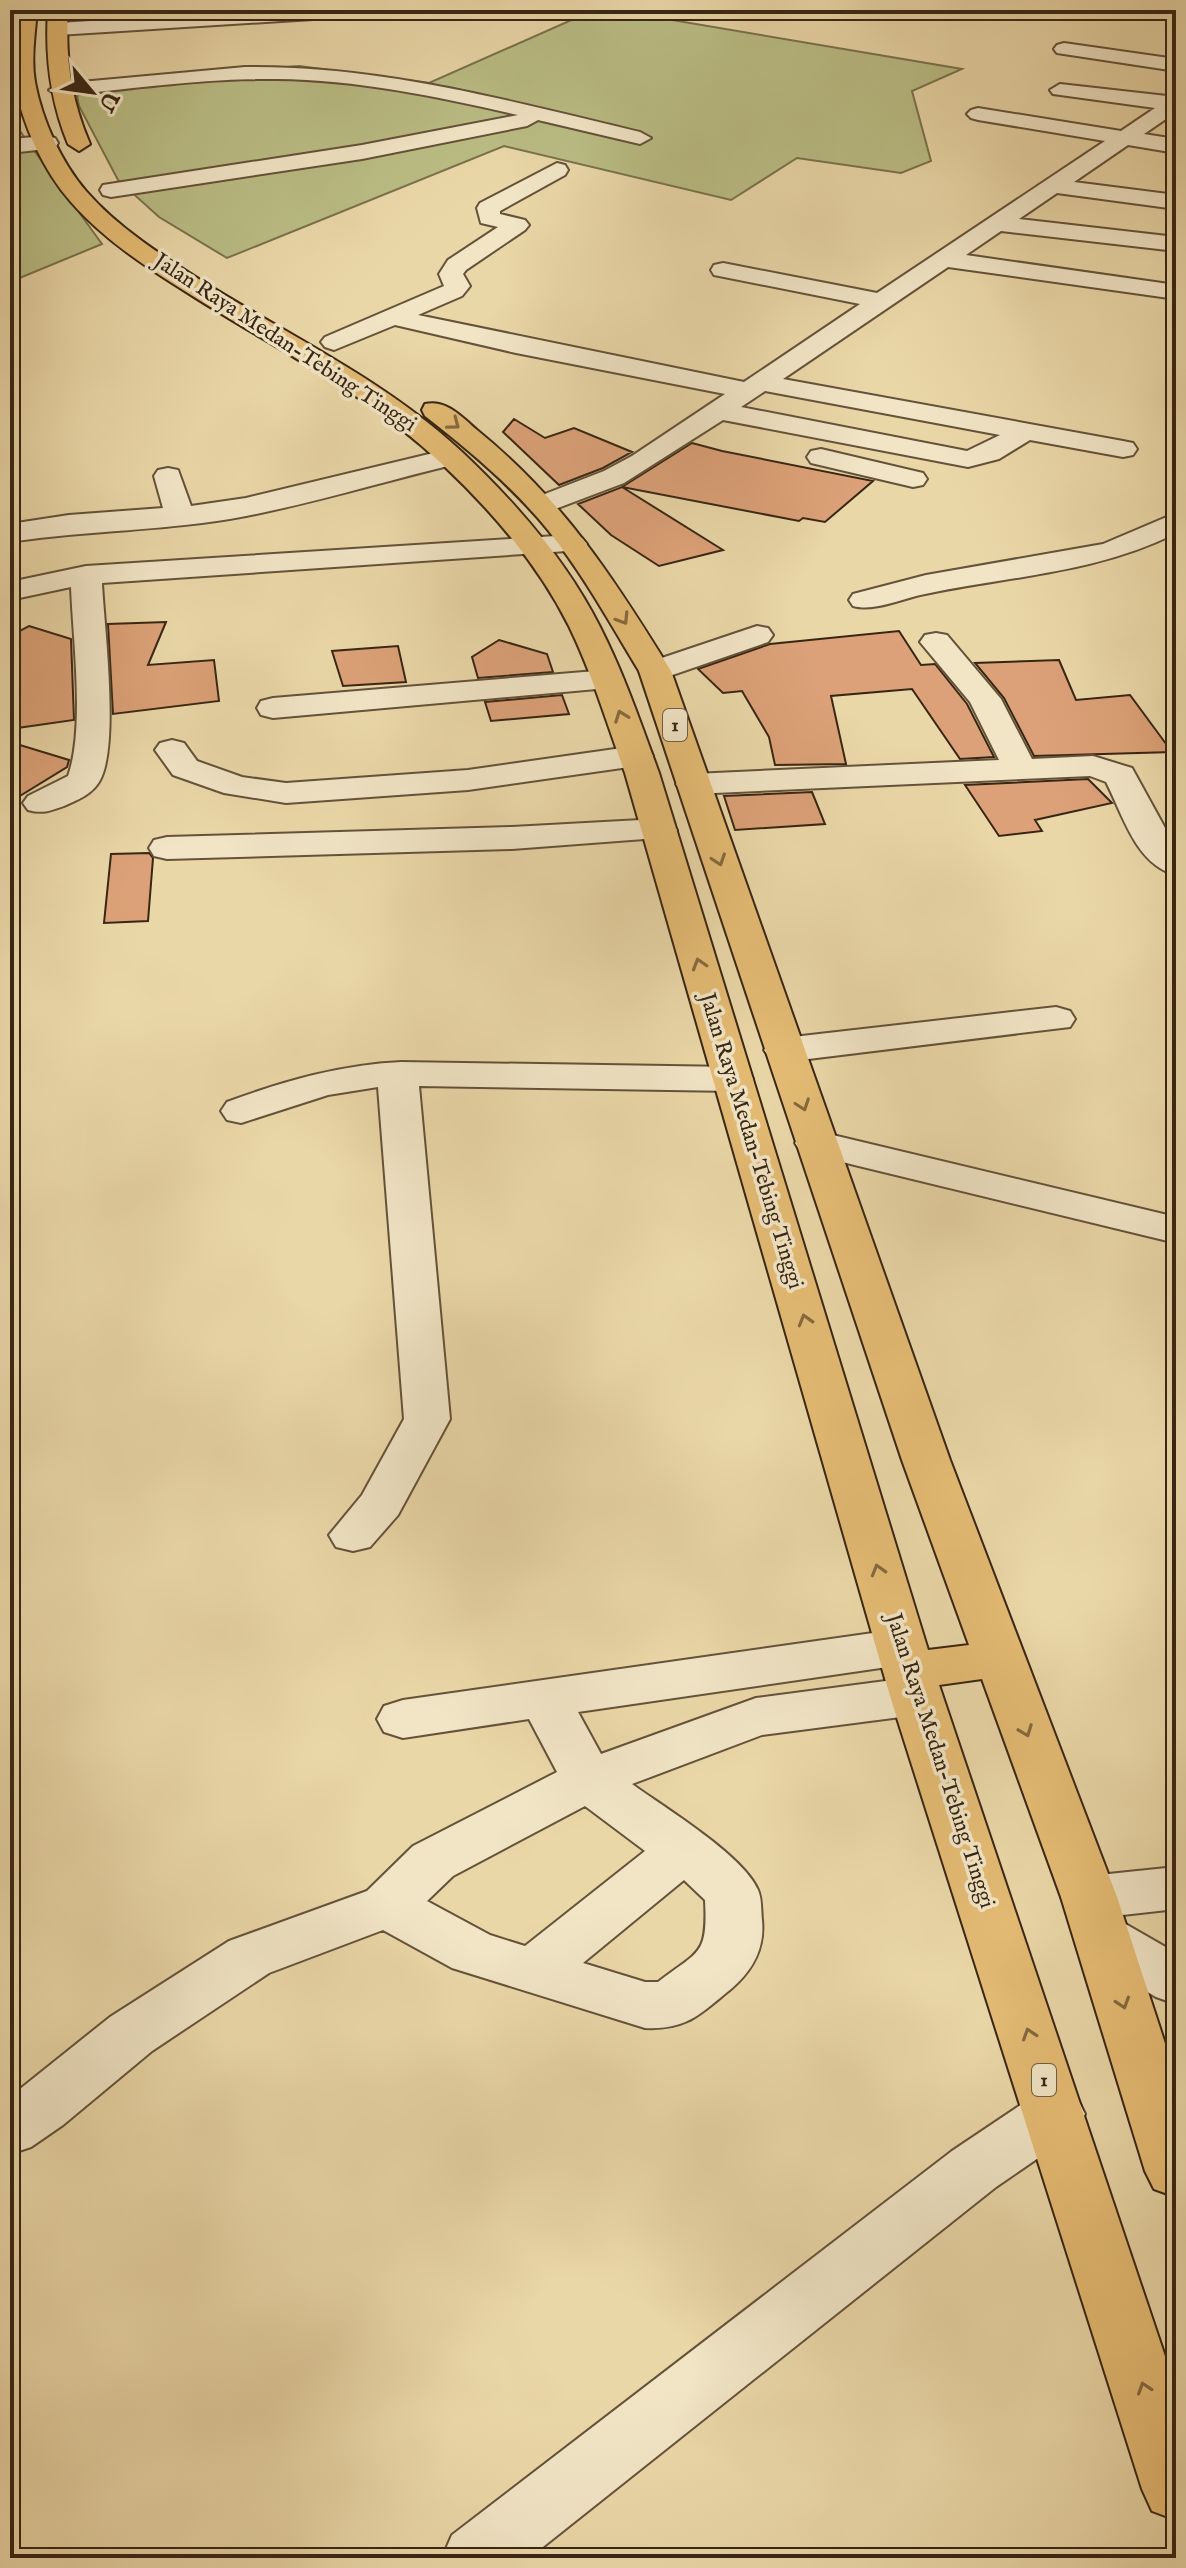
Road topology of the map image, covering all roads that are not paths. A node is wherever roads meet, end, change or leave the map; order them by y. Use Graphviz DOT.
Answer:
graph roads {
  1 [pos="27,10"];
  2 [pos="361,10"];
  3 [pos="62,37"];
  4 [pos="1064,49"];
  5 [pos="1176,65"];
  6 [pos="17,83"];
  7 [pos="59,90"];
  8 [pos="1060,90"];
  9 [pos="1175,103"];
  10 [pos="978,114"];
  11 [pos="547,117"];
  12 [pos="640,138"];
  13 [pos="1123,138"];
  14 [pos="47,143"];
  15 [pos="10,146"];
  16 [pos="1176,146"];
  17 [pos="557,170"];
  18 [pos="1054,186"];
  19 [pos="111,190"];
  20 [pos="1176,202"];
  21 [pos="999,224"];
  22 [pos="1176,244"];
  23 [pos="943,259"];
  24 [pos="723,270"];
  25 [pos="1176,292"];
  26 [pos="880,301"];
  27 [pos="393,317"];
  28 [pos="334,342"];
  29 [pos="757,387"];
  30 [pos="719,411"];
  31 [pos="695,426"];
  32 [pos="1023,433"];
  33 [pos="1123,449"];
  34 [pos="989,453"];
  35 [pos="450,457"];
  36 [pos="1034,461"];
  37 [pos="168,476"];
  38 [pos="913,479"];
  39 [pos="542,505"];
  40 [pos="179,516"];
  41 [pos="1176,522"];
  42 [pos="10,533"];
  43 [pos="572,544"];
  44 [pos="536,549"];
  45 [pos="86,575"];
  46 [pos="10,591"];
  47 [pos="864,600"];
  48 [pos="757,635"];
  49 [pos="936,642"];
  50 [pos="655,671"];
  51 [pos="608,680"];
  52 [pos="273,708"];
  53 [pos="172,750"];
  54 [pos="636,756"];
  55 [pos="1020,769"];
  56 [pos="693,784"];
  57 [pos="40,803"];
  58 [pos="659,830"];
  59 [pos="167,848"];
  60 [pos="1176,864"];
  61 [pos="1056,1019"];
  62 [pos="784,1050"];
  63 [pos="401,1074"];
  64 [pos="733,1079"];
  65 [pos="241,1111"];
  66 [pos="816,1143"];
  67 [pos="1176,1230"];
  68 [pos="353,1535"];
  69 [pos="999,1659"];
  70 [pos="909,1671"];
  71 [pos="544,1698"];
  72 [pos="403,1719"];
  73 [pos="588,1780"];
  74 [pos="684,1850"];
  75 [pos="1176,1888"];
  76 [pos="387,1906"];
  77 [pos="1096,1917"];
  78 [pos="533,1971"];
  79 [pos="1176,1981"];
  80 [pos="1055,2114"];
  81 [pos="10,2129"];
  82 [pos="1176,2171"];
  83 [pos="1176,2489"];
  84 [pos="476,2558"];
  1 -- 6 [label="highway, Jalan Raya Medan-Tebing Tinggi / 1"];
  2 -- 3 [label="street"];
  3 -- 7 [label="highway, Jalan Raya Medan-Tebing Tinggi / 1"];
  4 -- 5 [label="street"];
  6 -- 14 [label="highway, Jalan Raya Medan-Tebing Tinggi / 1"];
  7 -- 11 [label="street"];
  7 -- 19 [label="highway, Jalan Raya Medan-Tebing Tinggi / 1"];
  8 -- 9 [label="street"];
  9 -- 13 [label="street"];
  10 -- 13 [label="street"];
  11 -- 12 [label="street"];
  11 -- 19 [label="street"];
  13 -- 16 [label="street"];
  13 -- 18 [label="street"];
  14 -- 15 [label="street"];
  14 -- 35 [label="highway, Jalan Raya Medan-Tebing Tinggi / 1"];
  17 -- 27 [label="street"];
  18 -- 20 [label="street"];
  18 -- 21 [label="street"];
  19 -- 28 [label="highway, Jalan Raya Medan-Tebing Tinggi / 1"];
  21 -- 22 [label="street"];
  21 -- 23 [label="street"];
  23 -- 25 [label="street"];
  23 -- 26 [label="street"];
  24 -- 26 [label="street"];
  26 -- 29 [label="street"];
  27 -- 28 [label="street"];
  27 -- 29 [label="street"];
  28 -- 39 [label="highway, Jalan Raya Medan-Tebing Tinggi / 1, one-way"];
  29 -- 30 [label="street"];
  29 -- 32 [label="street"];
  30 -- 31 [label="street"];
  30 -- 34 [label="street"];
  31 -- 38 [label="street"];
  31 -- 39 [label="street"];
  32 -- 33 [label="street"];
  32 -- 34 [label="street"];
  34 -- 36 [label="street"];
  35 -- 40 [label="street"];
  35 -- 44 [label="highway, Jalan Raya Medan-Tebing Tinggi / 1"];
  37 -- 40 [label="street"];
  39 -- 43 [label="highway, Jalan Raya Medan-Tebing Tinggi / 1"];
  40 -- 42 [label="street"];
  41 -- 47 [label="street"];
  43 -- 44 [label="street"];
  43 -- 50 [label="highway, Jalan Raya Medan-Tebing Tinggi / 1, one-way"];
  44 -- 45 [label="street"];
  44 -- 51 [label="highway, Jalan Raya Medan-Tebing Tinggi / 1"];
  45 -- 46 [label="street"];
  45 -- 57 [label="street"];
  48 -- 50 [label="street"];
  49 -- 55 [label="street"];
  50 -- 56 [label="highway, Jalan Raya Medan-Tebing Tinggi / 1"];
  51 -- 52 [label="street"];
  54 -- 51 [label="highway, Jalan Raya Medan-Tebing Tinggi / 1, one-way"];
  53 -- 54 [label="street"];
  54 -- 58 [label="highway, Jalan Raya Medan-Tebing Tinggi / 1"];
  55 -- 56 [label="street"];
  55 -- 60 [label="street"];
  56 -- 62 [label="highway, Jalan Raya Medan-Tebing Tinggi / 1, one-way"];
  58 -- 59 [label="street"];
  64 -- 58 [label="highway, Jalan Raya Medan-Tebing Tinggi / 1, one-way"];
  61 -- 62 [label="street"];
  62 -- 66 [label="highway, Jalan Raya Medan-Tebing Tinggi / 1, one-way"];
  63 -- 64 [label="street"];
  63 -- 65 [label="street"];
  63 -- 68 [label="street"];
  70 -- 64 [label="highway, Jalan Raya Medan-Tebing Tinggi / 1, one-way"];
  66 -- 67 [label="street"];
  66 -- 69 [label="highway, Jalan Raya Medan-Tebing Tinggi / 1"];
  69 -- 70 [label="highway"];
  69 -- 77 [label="highway, Jalan Raya Medan-Tebing Tinggi / 1, one-way"];
  70 -- 71 [label="street"];
  70 -- 73 [label="street"];
  80 -- 70 [label="highway, Jalan Raya Medan-Tebing Tinggi / 1, one-way"];
  71 -- 72 [label="street"];
  71 -- 73 [label="street"];
  73 -- 74 [label="street"];
  73 -- 76 [label="street"];
  74 -- 78 [label="street"];
  74 -- 78 [label="street"];
  75 -- 77 [label="street"];
  76 -- 78 [label="street"];
  76 -- 81 [label="street"];
  77 -- 79 [label="street"];
  77 -- 82 [label="highway, Jalan Raya Medan-Tebing Tinggi / 1, one-way"];
  83 -- 80 [label="highway, Jalan Raya Medan-Tebing Tinggi / 1, one-way"];
  80 -- 84 [label="street"];
}
